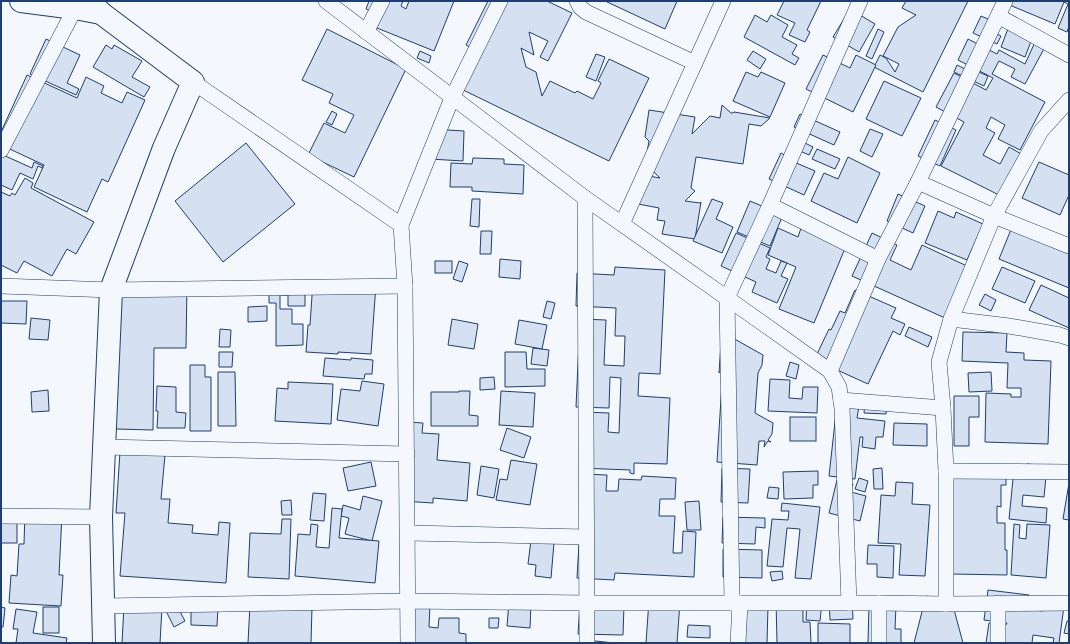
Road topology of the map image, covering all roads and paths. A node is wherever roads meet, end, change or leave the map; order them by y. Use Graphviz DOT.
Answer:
graph roads {
  1 [pos="21,1"];
  2 [pos="326,1"];
  3 [pos="382,1"];
  4 [pos="500,1"];
  5 [pos="576,1"];
  6 [pos="723,1"];
  7 [pos="860,1"];
  8 [pos="1005,1"];
  9 [pos="86,6"];
  10 [pos="998,16"];
  11 [pos="366,32"];
  12 [pos="1069,55"];
  13 [pos="695,63"];
  14 [pos="194,82"];
  15 [pos="452,98"];
  16 [pos="1069,100"];
  17 [pos="1,150"];
  18 [pos="918,182"];
  19 [pos="585,198"];
  20 [pos="770,205"];
  21 [pos="994,216"];
  22 [pos="622,224"];
  23 [pos="401,225"];
  24 [pos="1069,246"];
  25 [pos="878,259"];
  26 [pos="1,286"];
  27 [pos="405,286"];
  28 [pos="111,290"];
  29 [pos="727,298"];
  30 [pos="951,319"];
  31 [pos="1069,338"];
  32 [pos="830,371"];
  33 [pos="841,400"];
  34 [pos="943,408"];
  35 [pos="104,447"];
  36 [pos="407,454"];
  37 [pos="946,471"];
  38 [pos="1069,472"];
  39 [pos="1,516"];
  40 [pos="101,518"];
  41 [pos="408,533"];
  42 [pos="586,537"];
  43 [pos="408,602"];
  44 [pos="587,603"];
  45 [pos="736,603"];
  46 [pos="849,603"];
  47 [pos="879,603"];
  48 [pos="998,603"];
  49 [pos="1069,603"];
  50 [pos="946,604"];
  51 [pos="103,606"];
  52 [pos="104,643"];
  53 [pos="408,643"];
  54 [pos="587,643"];
  55 [pos="738,643"];
  56 [pos="879,643"];
  57 [pos="998,643"];
  1 -- 9 [label="main road"];
  2 -- 11 [label="street"];
  3 -- 11 [label="street"];
  4 -- 15 [label="street"];
  5 -- 13 [label="street"];
  6 -- 13 [label="street"];
  7 -- 20 [label="street"];
  8 -- 10 [label="street"];
  9 -- 14 [label="main road"];
  9 -- 17 [label="street"];
  10 -- 12 [label="street"];
  10 -- 18 [label="street"];
  11 -- 15 [label="street"];
  13 -- 22 [label="street"];
  14 -- 23 [label="street"];
  14 -- 28 [label="main road"];
  15 -- 19 [label="street"];
  15 -- 23 [label="street"];
  16 -- 21 [label="street"];
  18 -- 21 [label="street"];
  18 -- 25 [label="street"];
  19 -- 22 [label="street"];
  19 -- 42 [label="street"];
  20 -- 25 [label="street"];
  20 -- 29 [label="street"];
  21 -- 24 [label="street"];
  21 -- 30 [label="street"];
  22 -- 29 [label="street"];
  23 -- 27 [label="street"];
  25 -- 32 [label="street"];
  26 -- 28 [label="street"];
  27 -- 28 [label="street"];
  27 -- 36 [label="street"];
  28 -- 35 [label="main road"];
  29 -- 32 [label="street"];
  29 -- 45 [label="street"];
  30 -- 31 [label="street"];
  30 -- 34 [label="street"];
  32 -- 33 [label="street"];
  33 -- 34 [label="street"];
  33 -- 46 [label="street"];
  34 -- 37 [label="street"];
  35 -- 36 [label="street"];
  35 -- 40 [label="main road"];
  36 -- 41 [label="street"];
  37 -- 38 [label="street"];
  37 -- 50 [label="street"];
  39 -- 40 [label="street"];
  40 -- 51 [label="main road"];
  41 -- 42 [label="street"];
  41 -- 43 [label="street"];
  42 -- 44 [label="street"];
  43 -- 44 [label="street"];
  43 -- 51 [label="street"];
  43 -- 53 [label="street"];
  44 -- 45 [label="street"];
  44 -- 54 [label="street"];
  45 -- 46 [label="street"];
  45 -- 55 [label="street"];
  46 -- 47 [label="street"];
  47 -- 50 [label="street"];
  47 -- 56 [label="street"];
  48 -- 49 [label="street"];
  48 -- 50 [label="street"];
  48 -- 57 [label="street"];
  51 -- 52 [label="main road"];
}
